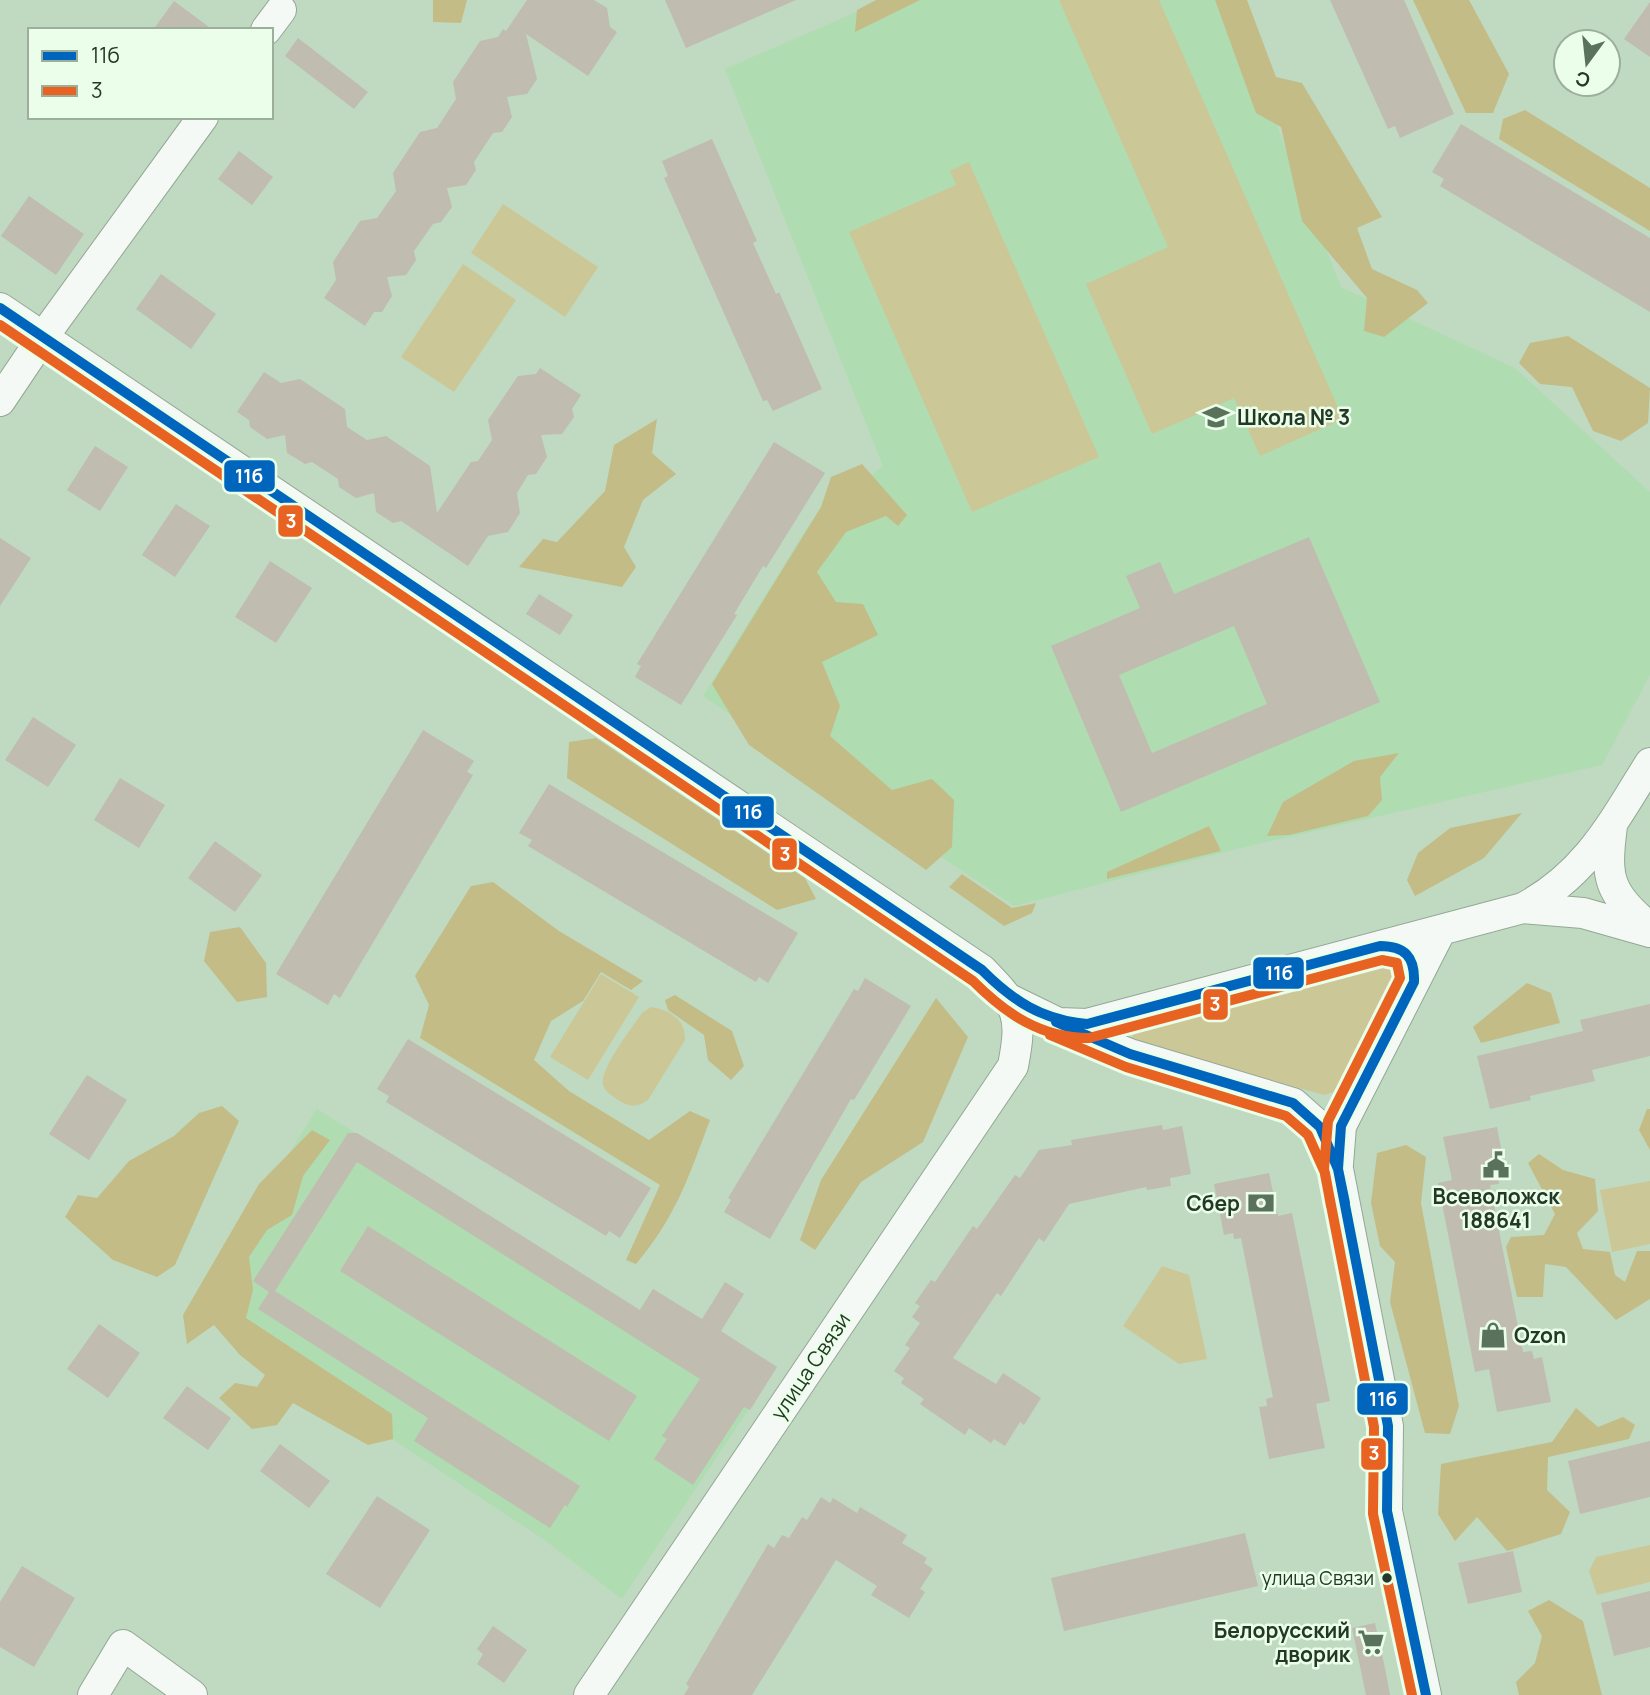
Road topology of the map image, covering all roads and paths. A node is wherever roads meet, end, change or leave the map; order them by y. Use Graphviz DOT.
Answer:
graph roads {
  1 [pos="201,119"];
  2 [pos="0,308"];
  3 [pos="43,337"];
  4 [pos="0,401"];
  5 [pos="1650,763"];
  6 [pos="1613,822"];
  7 [pos="1523,908"];
  8 [pos="1441,930"];
  9 [pos="1650,930"];
  10 [pos="1380,946"];
  11 [pos="1414,982"];
  12 [pos="1011,1000"];
  13 [pos="1136,1011"];
  14 [pos="1058,1023"];
  15 [pos="1130,1054"];
  16 [pos="1013,1066"];
  17 [pos="1338,1168"];
  18 [pos="93,1695"];
  19 [pos="192,1695"];
  20 [pos="589,1695"];
  21 [pos="1426,1695"];
  1 -- 3 [label="street"];
  2 -- 3 [label="street"];
  3 -- 4 [label="street"];
  3 -- 12 [label="street"];
  5 -- 6 [label="street"];
  6 -- 7 [label="street"];
  6 -- 9 [label="street"];
  7 -- 8 [label="street"];
  7 -- 9 [label="street"];
  8 -- 10 [label="street"];
  8 -- 11 [label="street"];
  10 -- 11 [label="street"];
  10 -- 13 [label="street"];
  11 -- 17 [label="street"];
  12 -- 14 [label="street"];
  12 -- 16 [label="street, улица Связи"];
  13 -- 14 [label="street"];
  13 -- 15 [label="street"];
  14 -- 15 [label="street"];
  14 -- 16 [label="street"];
  15 -- 17 [label="street"];
  16 -- 20 [label="street, улица Связи"];
  17 -- 21 [label="street"];
  18 -- 19 [label="street"];
}
